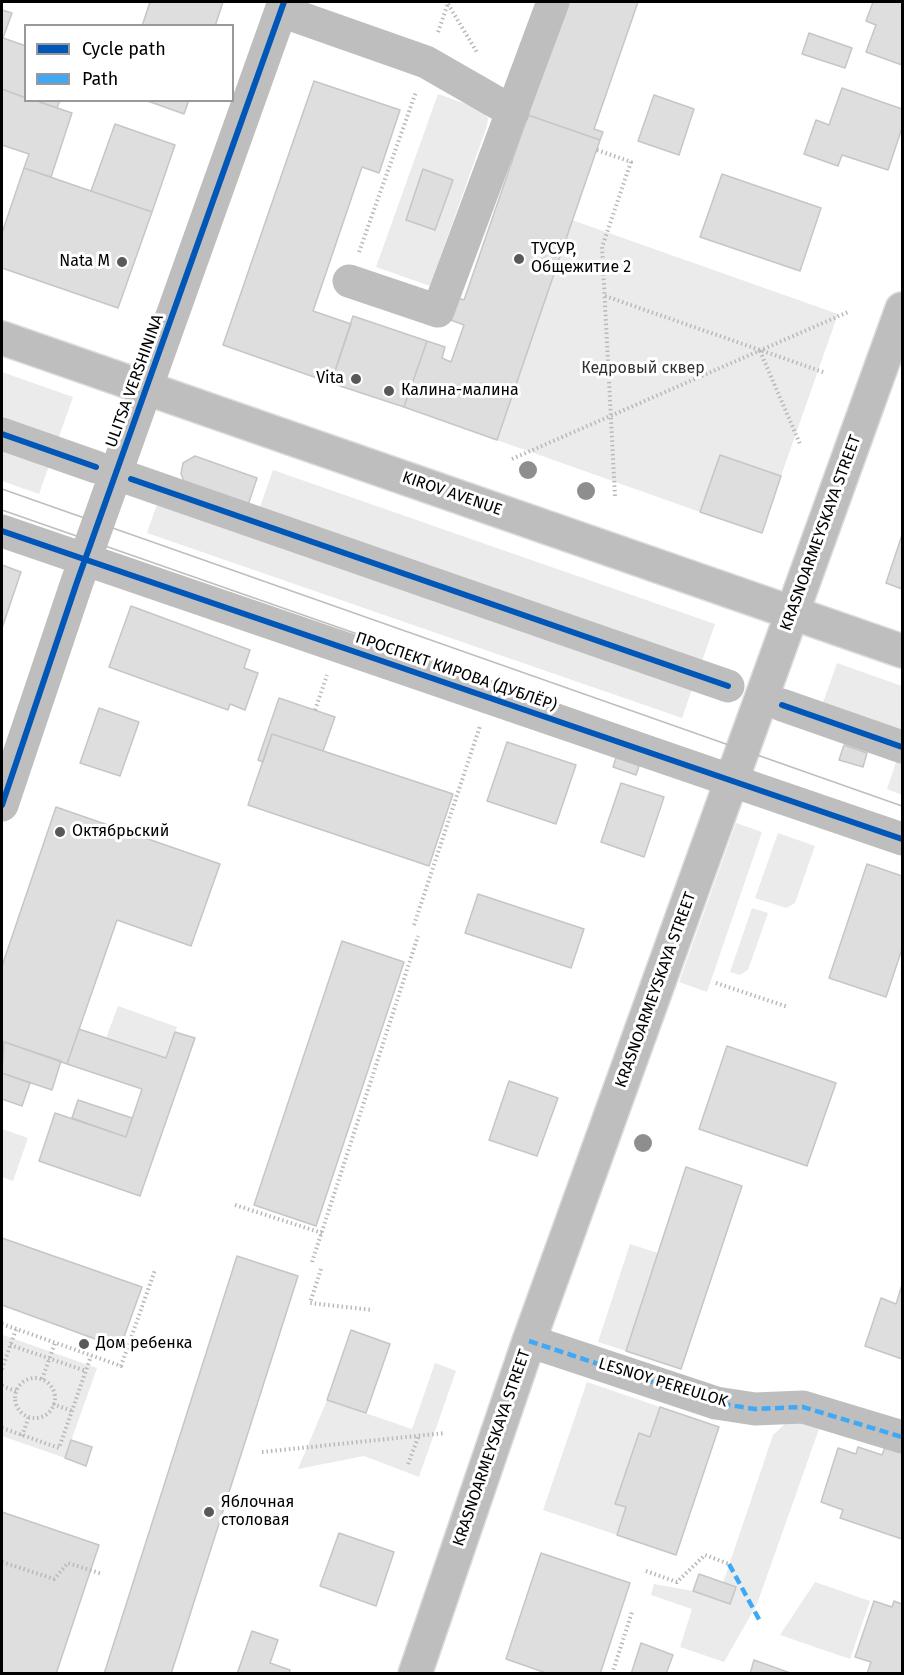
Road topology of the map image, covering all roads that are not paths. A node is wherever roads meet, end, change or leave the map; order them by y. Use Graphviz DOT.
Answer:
graph roads {
  1 [pos="553,2"];
  2 [pos="283,6"];
  3 [pos="513,112"];
  4 [pos="349,281"];
  5 [pos="903,309"];
  6 [pos="2,338"];
  7 [pos="147,388"];
  8 [pos="2,434"];
  9 [pos="96,467"];
  10 [pos="131,479"];
  11 [pos="2,531"];
  12 [pos="85,560"];
  13 [pos="792,613"];
  14 [pos="903,651"];
  15 [pos="728,686"];
  16 [pos="782,705"];
  17 [pos="903,747"];
  18 [pos="731,779"];
  19 [pos="2,805"];
  20 [pos="903,839"];
  21 [pos="529,1341"];
  22 [pos="903,1437"];
  23 [pos="415,1674"];
  1 -- 3 [label="street"];
  2 -- 3 [label="street"];
  2 -- 7 [label="street, ULITSA VERSHININA"];
  3 -- 4 [label="street"];
  5 -- 13 [label="street, KRASNOARMEYSKAYA STREET"];
  6 -- 7 [label="street, KIROV AVENUE"];
  7 -- 12 [label="street, ULITSA VERSHININA"];
  7 -- 13 [label="street, KIROV AVENUE"];
  8 -- 9 [label="street"];
  10 -- 15 [label="street"];
  11 -- 12 [label="street, ПРОСПЕКТ КИРОВА (ДУБЛЁР)"];
  12 -- 18 [label="street, ПРОСПЕКТ КИРОВА (ДУБЛЁР)"];
  12 -- 19 [label="street, ULITSA VERSHININA"];
  13 -- 14 [label="street, KIROV AVENUE"];
  13 -- 18 [label="street, KRASNOARMEYSKAYA STREET"];
  16 -- 17 [label="street"];
  18 -- 20 [label="street, ПРОСПЕКТ КИРОВА (ДУБЛЁР)"];
  18 -- 21 [label="street, KRASNOARMEYSKAYA STREET"];
  21 -- 22 [label="street, LESNOY PEREULOK"];
  21 -- 23 [label="street, KRASNOARMEYSKAYA STREET"];
}
